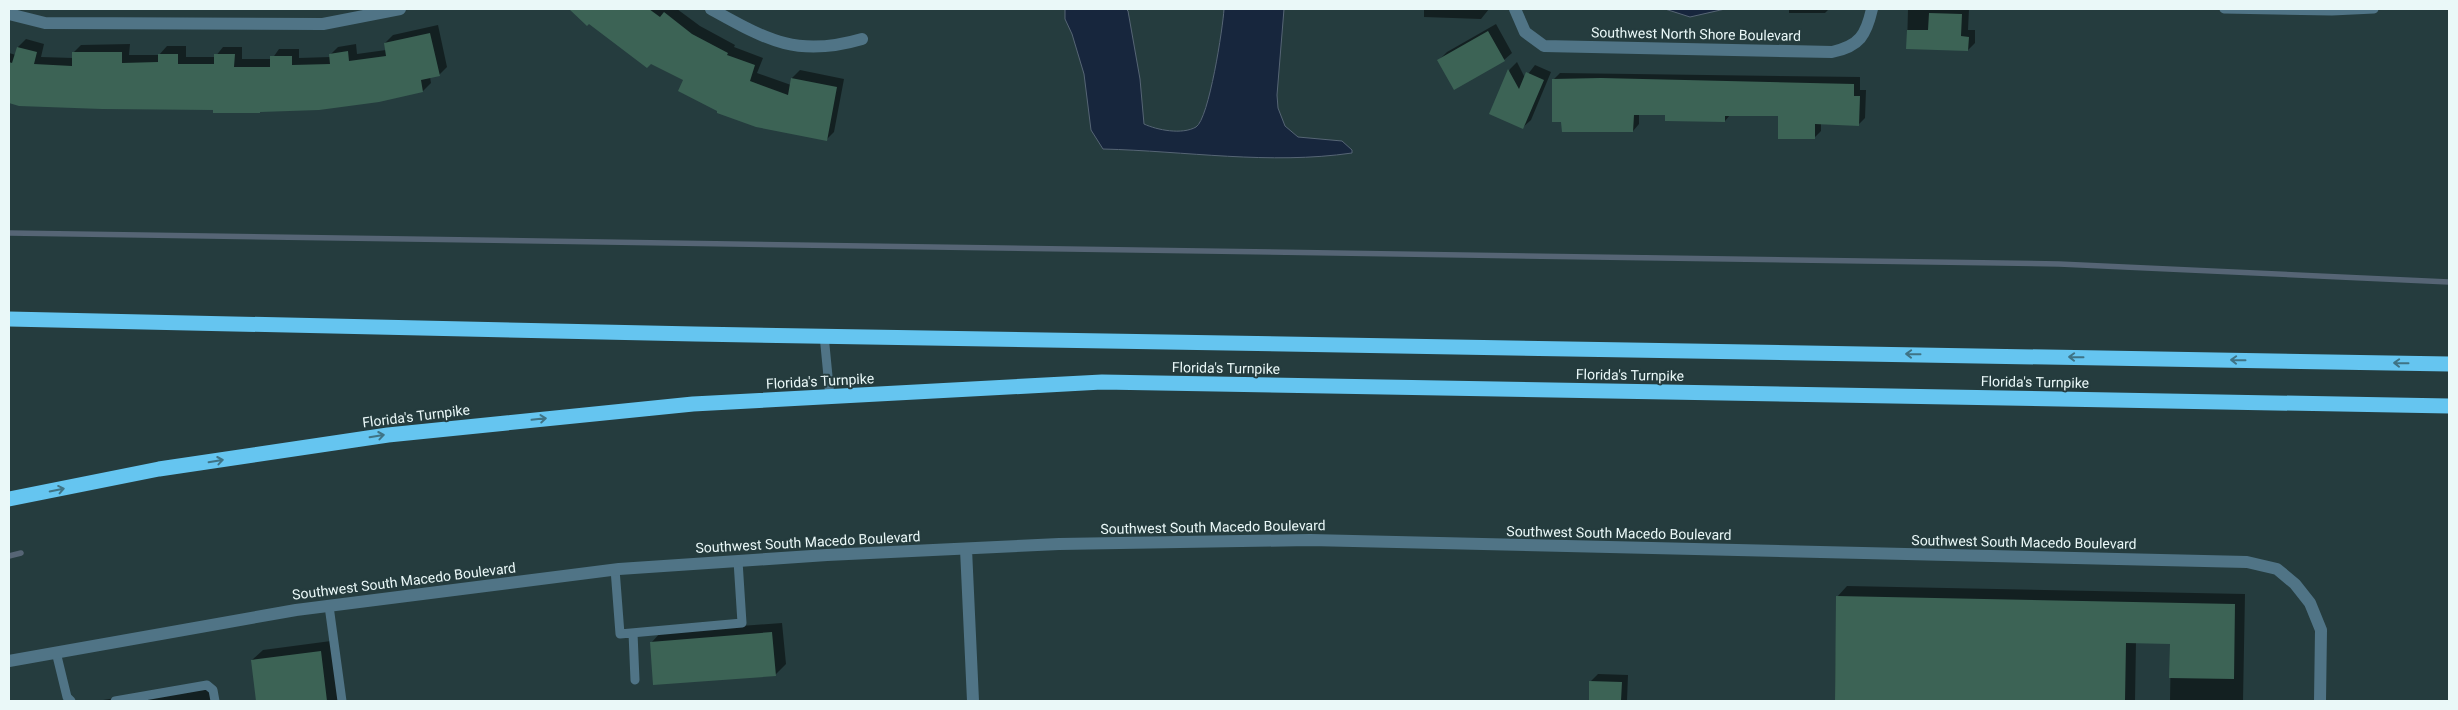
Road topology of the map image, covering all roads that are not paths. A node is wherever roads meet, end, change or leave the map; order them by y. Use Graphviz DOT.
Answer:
graph roads {
  1 [pos="400,9"];
  2 [pos="711,9"];
  3 [pos="1515,9"];
  4 [pos="1872,9"];
  5 [pos="2224,9"];
  6 [pos="2374,9"];
  7 [pos="9,14"];
  8 [pos="862,40"];
  9 [pos="9,319"];
  10 [pos="824,334"];
  11 [pos="2449,364"];
  12 [pos="830,396"];
  13 [pos="2449,406"];
  14 [pos="9,499"];
  15 [pos="966,549"];
  16 [pos="738,561"];
  17 [pos="615,570"];
  18 [pos="329,606"];
  19 [pos="633,633"];
  20 [pos="56,652"];
  21 [pos="9,660"];
  22 [pos="635,680"];
  23 [pos="71,701"];
  24 [pos="115,701"];
  25 [pos="215,701"];
  26 [pos="342,701"];
  27 [pos="973,701"];
  28 [pos="2320,701"];
  1 -- 7 [label="street"];
  2 -- 8 [label="street"];
  3 -- 4 [label="street, Southwest North Shore Boulevard"];
  5 -- 6 [label="lane"];
  9 -- 10 [label="highway, Florida's Turnpike"];
  11 -- 10 [label="highway, Florida's Turnpike, one-way"];
  10 -- 12 [label="lane"];
  12 -- 13 [label="highway, Florida's Turnpike"];
  14 -- 12 [label="highway, Florida's Turnpike, one-way"];
  15 -- 16 [label="street, Southwest South Macedo Boulevard"];
  15 -- 27 [label="street"];
  15 -- 28 [label="street, Southwest South Macedo Boulevard"];
  16 -- 17 [label="street, Southwest South Macedo Boulevard"];
  16 -- 19 [label="lane"];
  17 -- 18 [label="street, Southwest South Macedo Boulevard"];
  17 -- 19 [label="lane"];
  18 -- 20 [label="street, Southwest South Macedo Boulevard"];
  18 -- 26 [label="lane"];
  19 -- 22 [label="lane"];
  20 -- 21 [label="street, Southwest South Macedo Boulevard"];
  20 -- 23 [label="lane"];
  24 -- 25 [label="lane"];
}
